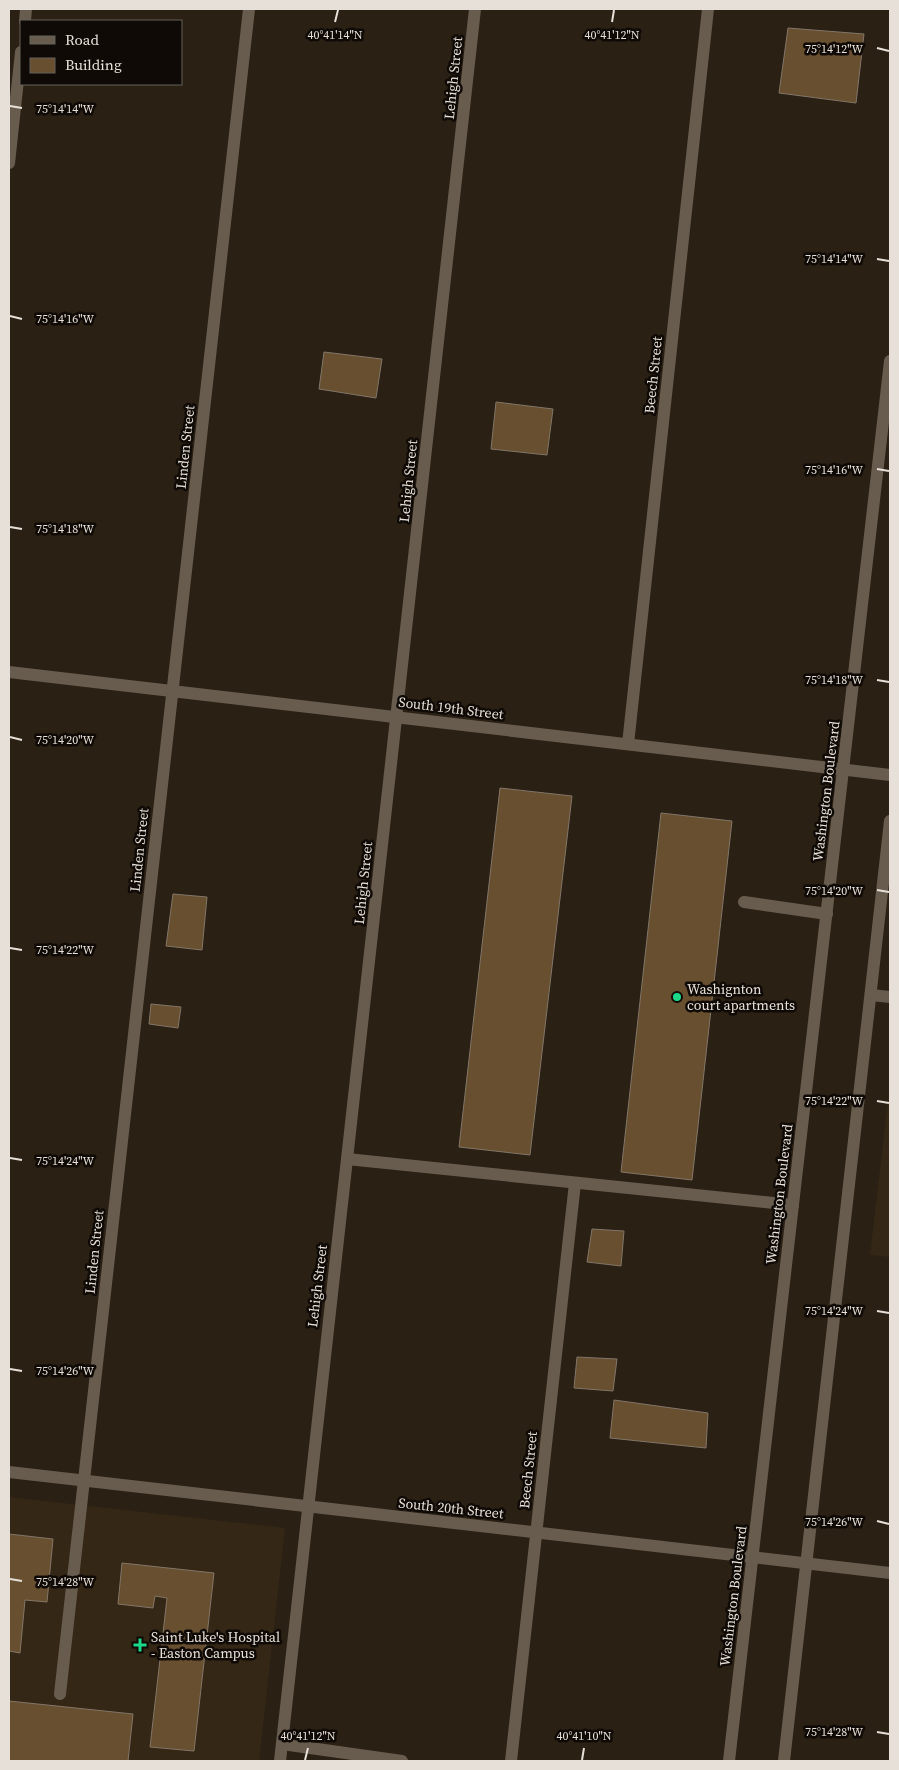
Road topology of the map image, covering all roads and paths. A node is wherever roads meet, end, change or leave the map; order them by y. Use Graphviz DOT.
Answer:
graph roads {
  1 [pos="248,9"];
  2 [pos="475,9"];
  3 [pos="708,9"];
  4 [pos="20,61"];
  5 [pos="9,163"];
  6 [pos="890,361"];
  7 [pos="9,672"];
  8 [pos="172,691"];
  9 [pos="398,717"];
  10 [pos="628,744"];
  11 [pos="843,769"];
  12 [pos="890,775"];
  13 [pos="890,821"];
  14 [pos="744,902"];
  15 [pos="827,914"];
  16 [pos="871,995"];
  17 [pos="890,997"];
  18 [pos="347,1159"];
  19 [pos="575,1183"];
  20 [pos="793,1205"];
  21 [pos="9,1472"];
  22 [pos="84,1481"];
  23 [pos="308,1506"];
  24 [pos="536,1532"];
  25 [pos="753,1557"];
  26 [pos="807,1563"];
  27 [pos="890,1572"];
  28 [pos="60,1694"];
  29 [pos="282,1744"];
  30 [pos="280,1761"];
  31 [pos="402,1761"];
  32 [pos="511,1761"];
  33 [pos="729,1761"];
  34 [pos="784,1761"];
  1 -- 8 [label="street, Linden Street"];
  2 -- 9 [label="street, Lehigh Street"];
  3 -- 10 [label="street, Beech Street"];
  4 -- 5 [label="street"];
  6 -- 11 [label="street, Washington Boulevard"];
  7 -- 8 [label="street, South 19th Street"];
  8 -- 9 [label="street, South 19th Street"];
  8 -- 22 [label="street, Linden Street"];
  9 -- 10 [label="street, South 19th Street"];
  9 -- 18 [label="street, Lehigh Street"];
  10 -- 11 [label="street, South 19th Street"];
  11 -- 12 [label="street, South 19th Street"];
  11 -- 15 [label="street, Washington Boulevard"];
  13 -- 16 [label="street"];
  14 -- 15 [label="street"];
  15 -- 20 [label="street, Washington Boulevard"];
  16 -- 17 [label="street"];
  16 -- 26 [label="street"];
  18 -- 19 [label="street"];
  18 -- 23 [label="street, Lehigh Street"];
  19 -- 20 [label="street"];
  19 -- 24 [label="street, Beech Street"];
  20 -- 25 [label="street, Washington Boulevard"];
  21 -- 22 [label="street, South 20th Street"];
  22 -- 23 [label="street, South 20th Street"];
  22 -- 28 [label="street, Linden Street"];
  23 -- 24 [label="street, South 20th Street"];
  23 -- 29 [label="street, Lehigh Street"];
  24 -- 25 [label="street, South 20th Street"];
  24 -- 32 [label="street, Beech Street"];
  25 -- 26 [label="street, South 20th Street"];
  25 -- 33 [label="street, Washington Boulevard"];
  26 -- 27 [label="street, South 20th Street"];
  26 -- 34 [label="street"];
  29 -- 30 [label="street, Lehigh Street"];
  29 -- 31 [label="street"];
}
